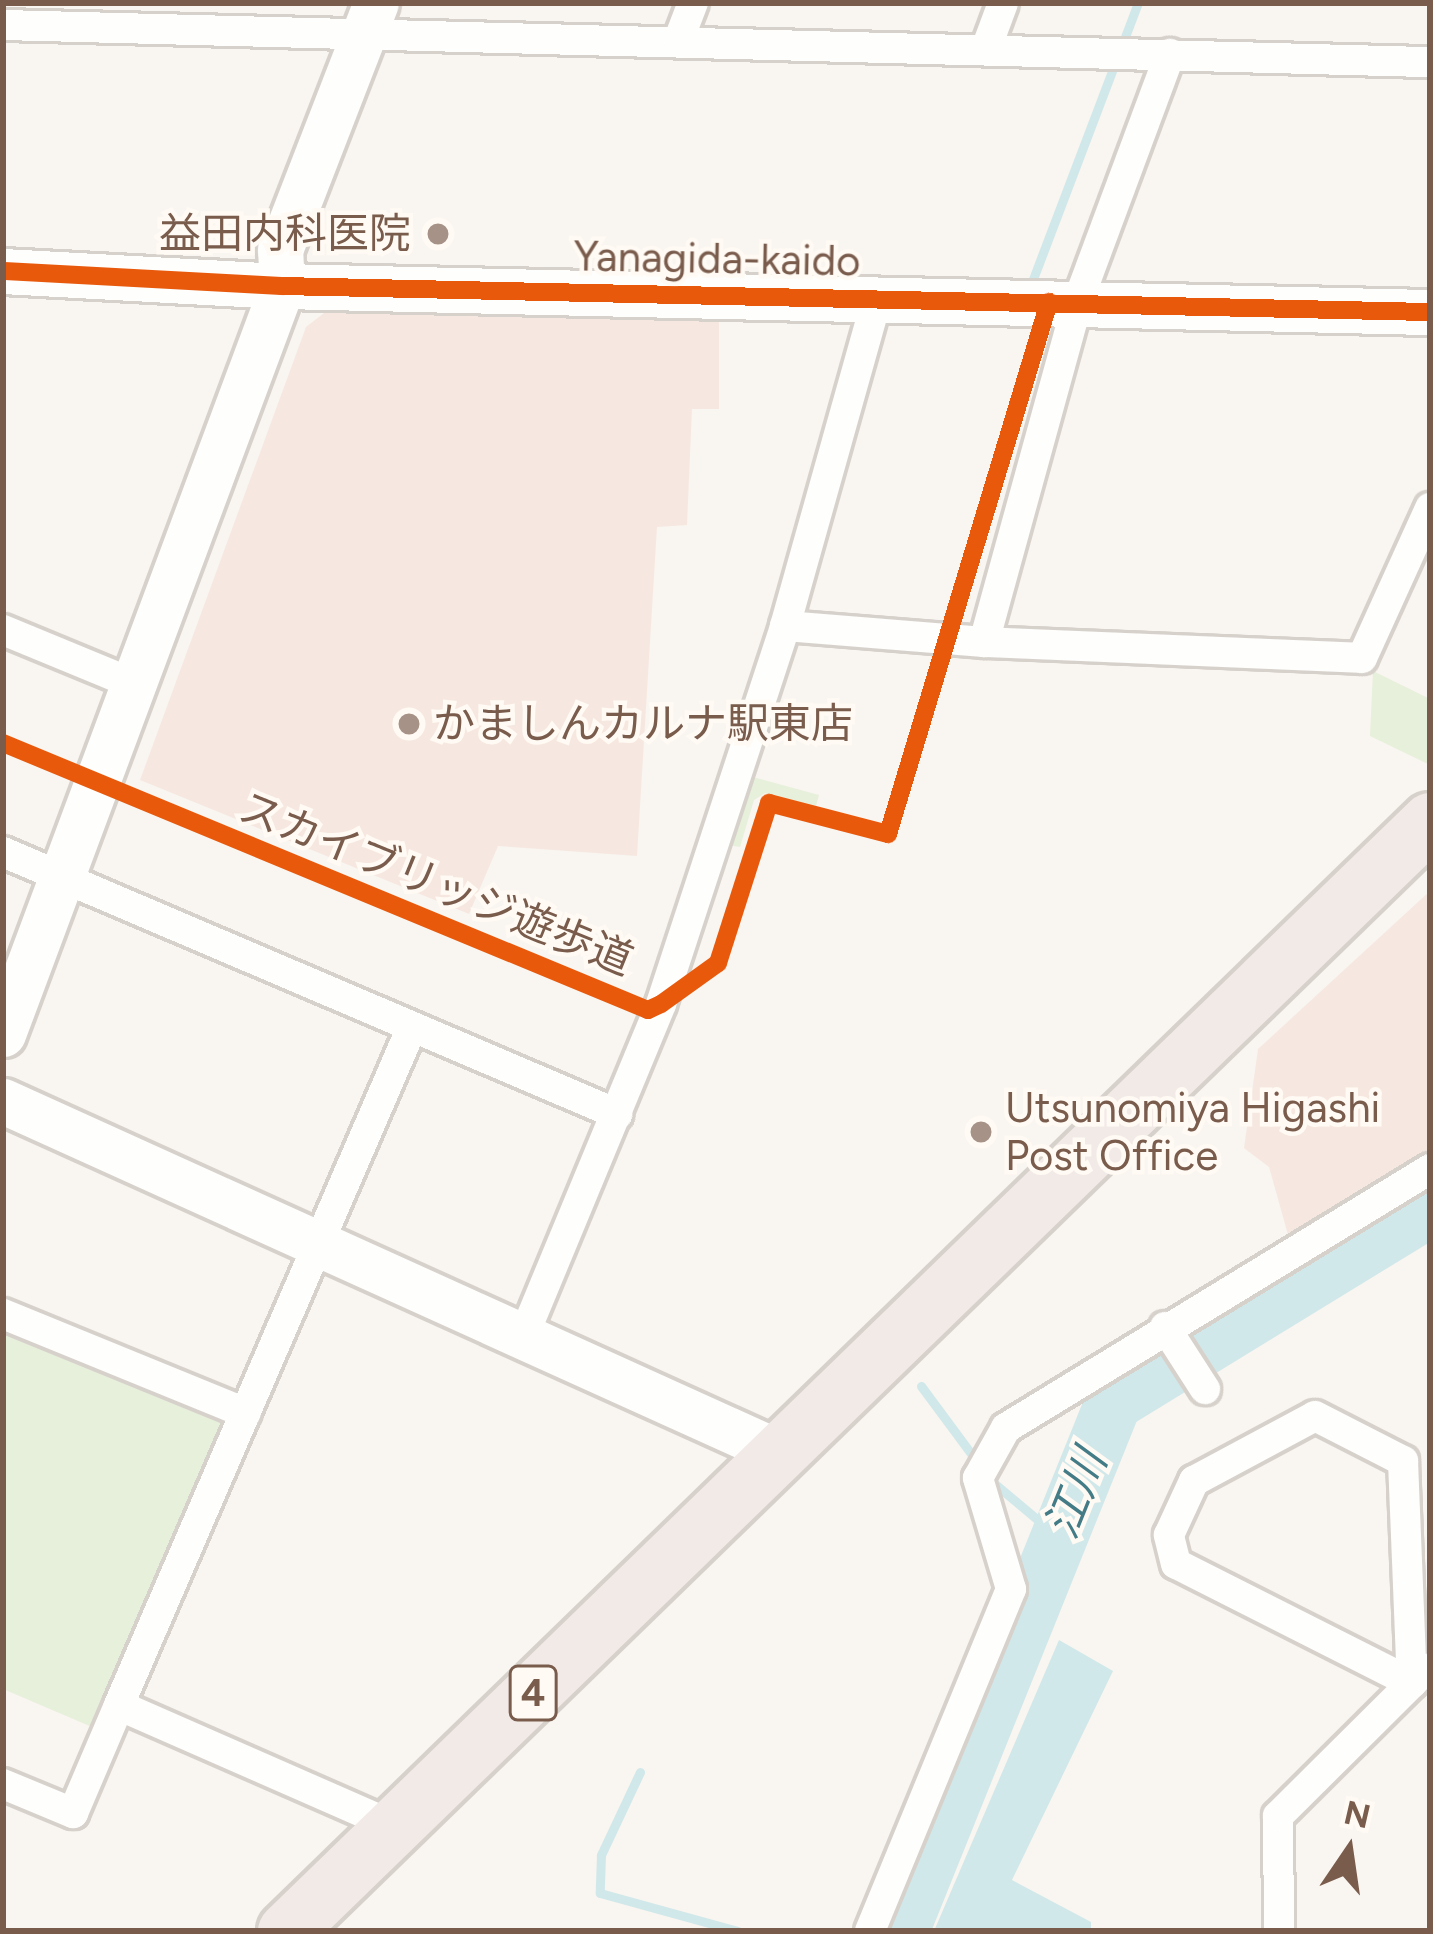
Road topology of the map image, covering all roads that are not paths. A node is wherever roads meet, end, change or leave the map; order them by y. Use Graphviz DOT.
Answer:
graph roads {
  1 [pos="693,3"];
  2 [pos="1003,3"];
  3 [pos="123,15"];
  4 [pos="386,16"];
  5 [pos="3,25"];
  6 [pos="679,39"];
  7 [pos="986,49"];
  8 [pos="1169,54"];
  9 [pos="1430,62"];
  10 [pos="3,272"];
  11 [pos="282,286"];
  12 [pos="877,298"];
  13 [pos="1077,304"];
  14 [pos="1430,312"];
  15 [pos="1430,508"];
  16 [pos="785,626"];
  17 [pos="3,630"];
  18 [pos="984,642"];
  19 [pos="134,684"];
  20 [pos="1430,821"];
  21 [pos="3,852"];
  22 [pos="61,876"];
  23 [pos="412,1027"];
  24 [pos="3,1034"];
  25 [pos="3,1101"];
  26 [pos="617,1114"];
  27 [pos="1430,1169"];
  28 [pos="319,1244"];
  29 [pos="3,1314"];
  30 [pos="1168,1332"];
  31 [pos="524,1335"];
  32 [pos="1201,1383"];
  33 [pos="246,1413"];
  34 [pos="776,1451"];
  35 [pos="1421,1674"];
  36 [pos="118,1705"];
  37 [pos="3,1784"];
  38 [pos="394,1826"];
  39 [pos="286,1931"];
  40 [pos="870,1931"];
  41 [pos="1279,1931"];
  1 -- 6 [label="street"];
  2 -- 7 [label="street"];
  3 -- 4 [label="street"];
  3 -- 5 [label="street"];
  4 -- 6 [label="street"];
  4 -- 11 [label="street"];
  6 -- 7 [label="street"];
  7 -- 8 [label="street"];
  8 -- 9 [label="street"];
  8 -- 13 [label="street"];
  10 -- 11 [label="street, Yanagida-kaido"];
  11 -- 12 [label="street, Yanagida-kaido"];
  11 -- 19 [label="street"];
  12 -- 13 [label="street, Yanagida-kaido"];
  12 -- 16 [label="street"];
  13 -- 14 [label="street, Yanagida-kaido"];
  13 -- 18 [label="street"];
  15 -- 18 [label="street"];
  16 -- 18 [label="street"];
  16 -- 26 [label="street"];
  17 -- 19 [label="street"];
  19 -- 22 [label="street"];
  20 -- 34 [label="highway, 4"];
  21 -- 22 [label="street"];
  22 -- 23 [label="street"];
  22 -- 24 [label="street"];
  23 -- 26 [label="street"];
  23 -- 28 [label="street"];
  25 -- 28 [label="street"];
  26 -- 31 [label="street"];
  27 -- 30 [label="street"];
  28 -- 31 [label="street"];
  28 -- 33 [label="street"];
  29 -- 33 [label="street"];
  30 -- 32 [label="street"];
  30 -- 40 [label="street"];
  31 -- 34 [label="street"];
  33 -- 36 [label="street"];
  34 -- 38 [label="highway, 4"];
  35 -- 35 [label="street"];
  35 -- 41 [label="street"];
  36 -- 37 [label="street"];
  36 -- 38 [label="street"];
  38 -- 39 [label="highway, 4"];
}
